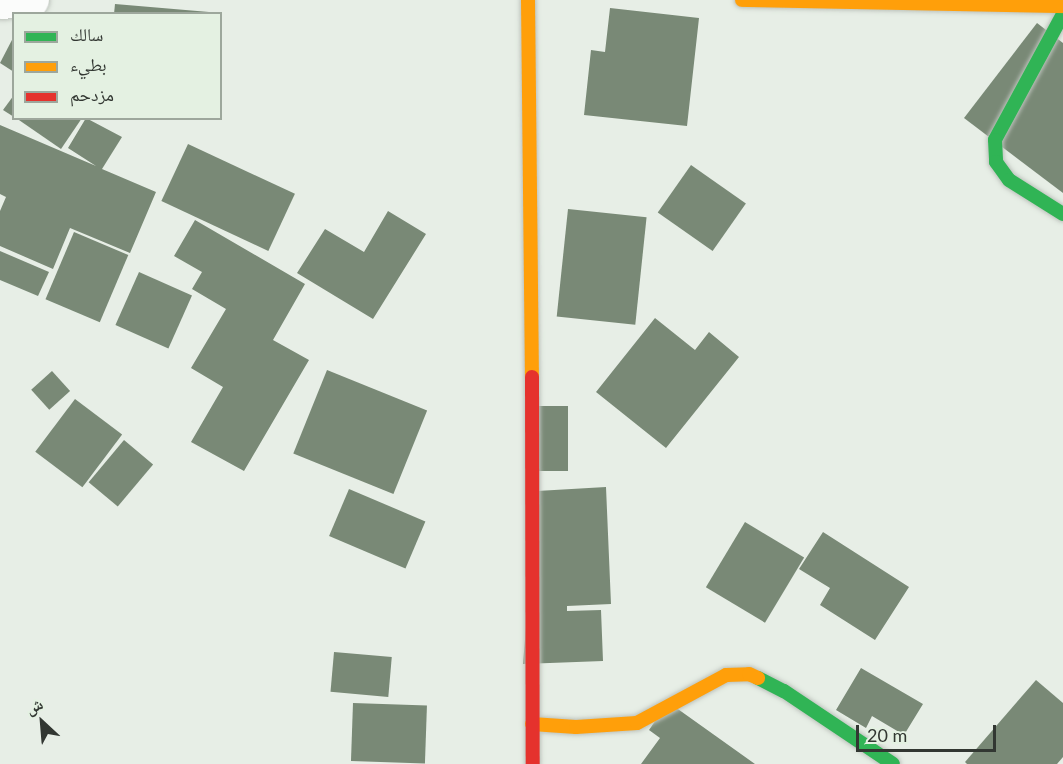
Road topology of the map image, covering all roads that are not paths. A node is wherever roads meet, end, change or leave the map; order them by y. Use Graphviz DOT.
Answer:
graph roads {
  1 [pos="32,0"];
  2 [pos="528,0"];
  3 [pos="742,0"];
  4 [pos="795,1"];
  5 [pos="0,2"];
  6 [pos="1063,6"];
  7 [pos="1063,14"];
  8 [pos="1063,214"];
  9 [pos="532,724"];
  10 [pos="533,764"];
  11 [pos="893,764"];
  1 -- 5 [label="street"];
  2 -- 9 [label="street"];
  3 -- 4 [label="street"];
  4 -- 6 [label="street"];
  7 -- 8 [label="street"];
  9 -- 10 [label="street"];
  9 -- 11 [label="street"];
}
